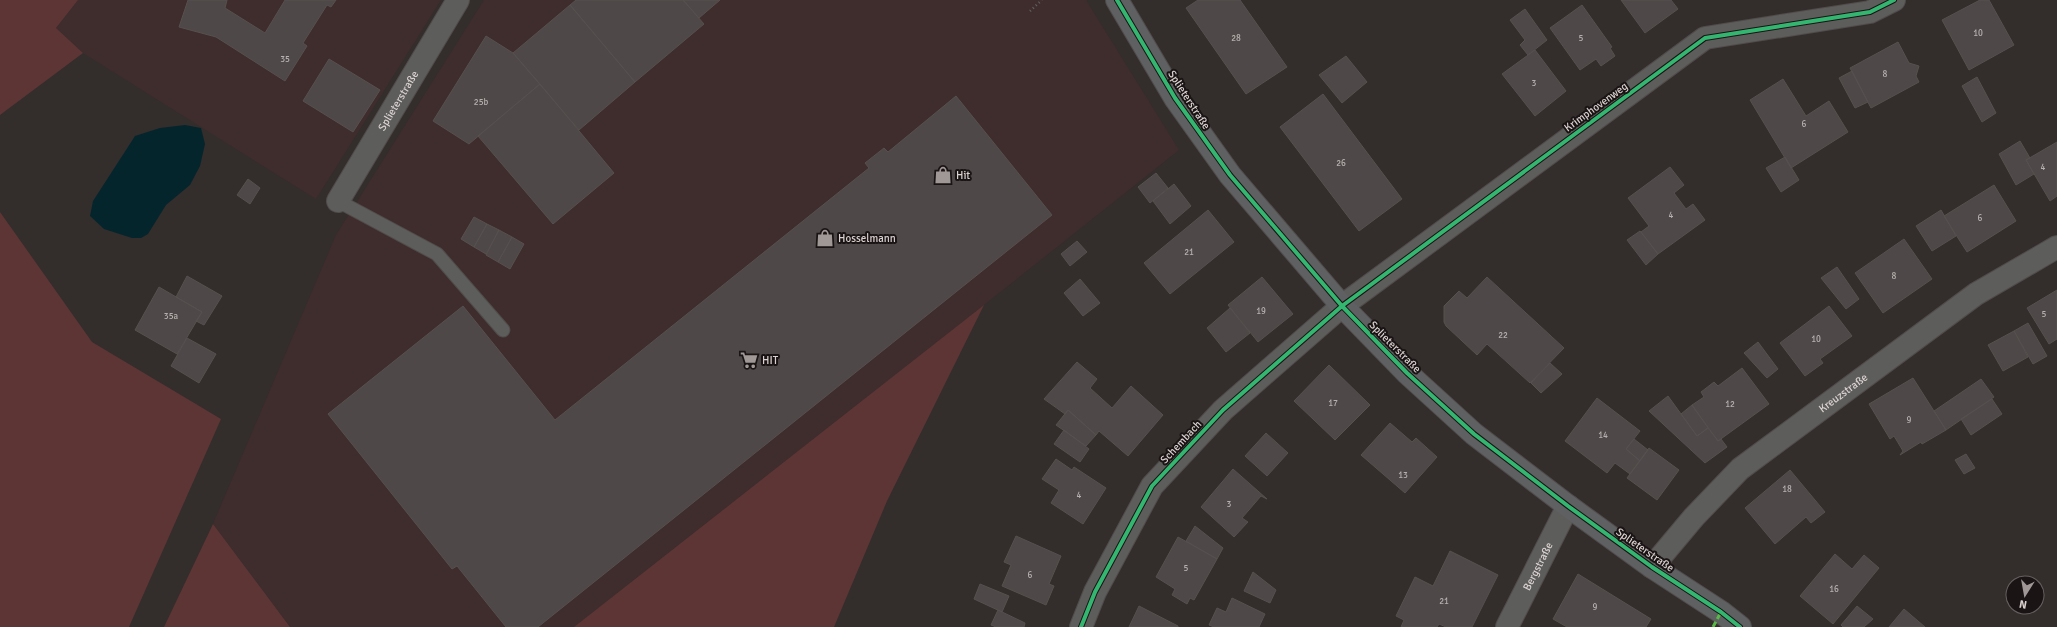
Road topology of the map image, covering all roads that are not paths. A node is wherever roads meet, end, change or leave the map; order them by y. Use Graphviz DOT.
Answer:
graph roads {
  1 [pos="458,0"];
  2 [pos="1117,0"];
  3 [pos="1894,0"];
  4 [pos="338,201"];
  5 [pos="2057,247"];
  6 [pos="1342,306"];
  7 [pos="503,330"];
  8 [pos="1568,506"];
  9 [pos="1652,567"];
  10 [pos="1080,627"];
  11 [pos="1507,627"];
  12 [pos="1740,627"];
  1 -- 4 [label="street, Splieterstraße"];
  2 -- 6 [label="street, Splieterstraße"];
  3 -- 6 [label="street, Krimphovenweg"];
  4 -- 7 [label="lane"];
  5 -- 9 [label="street, Kreuzstraße"];
  6 -- 8 [label="street, Splieterstraße"];
  6 -- 10 [label="street, Schembach"];
  8 -- 9 [label="street, Splieterstraße"];
  8 -- 11 [label="street, Bergstraße"];
  9 -- 12 [label="street, Splieterstraße"];
}
